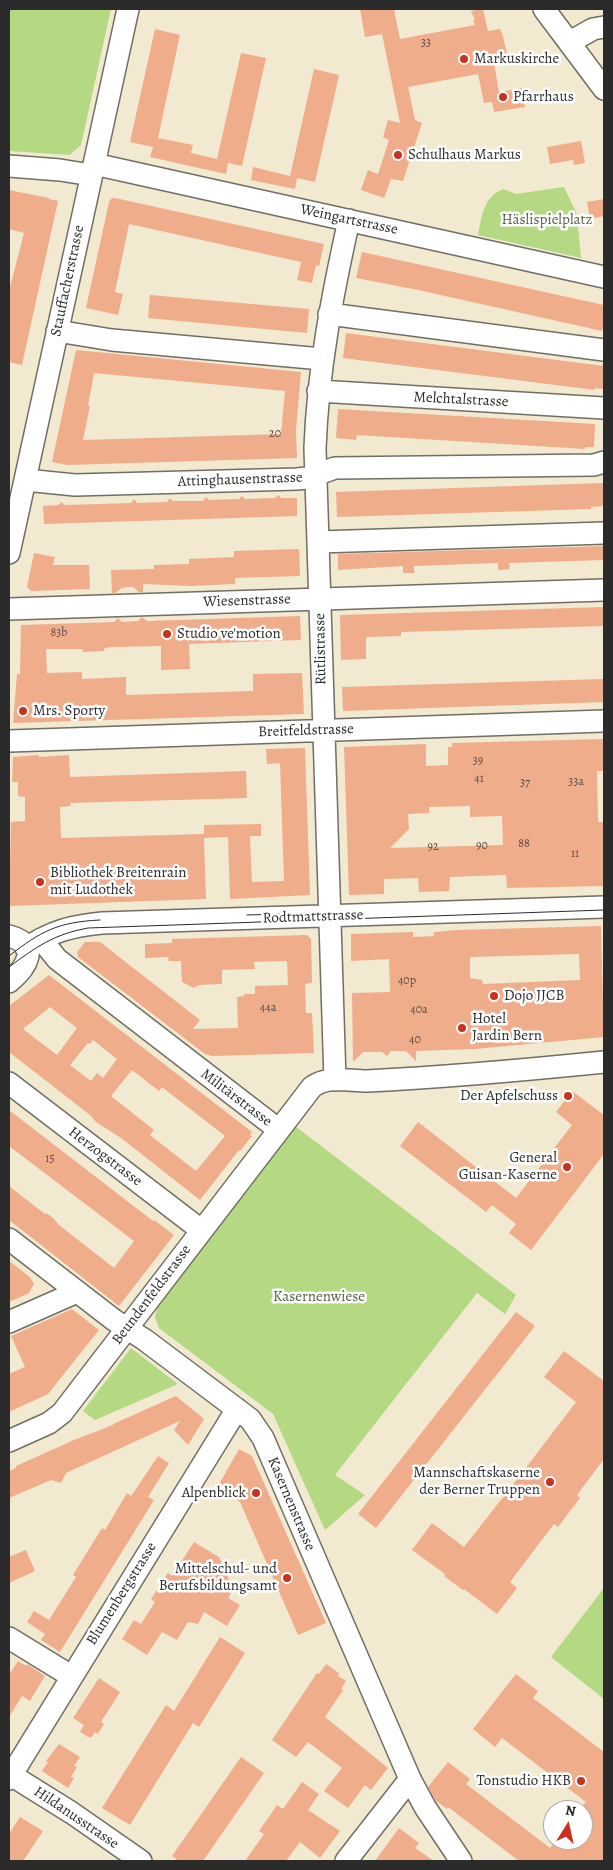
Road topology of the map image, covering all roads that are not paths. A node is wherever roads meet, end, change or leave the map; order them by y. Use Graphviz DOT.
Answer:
graph roads {
  1 [pos="128,9"];
  2 [pos="544,9"];
  3 [pos="604,27"];
  4 [pos="570,42"];
  5 [pos="604,89"];
  6 [pos="9,166"];
  7 [pos="92,169"];
  8 [pos="349,220"];
  9 [pos="604,277"];
  10 [pos="329,314"];
  11 [pos="57,331"];
  12 [pos="604,350"];
  13 [pos="322,359"];
  14 [pos="318,391"];
  15 [pos="604,408"];
  16 [pos="604,462"];
  17 [pos="316,475"];
  18 [pos="25,480"];
  19 [pos="604,533"];
  20 [pos="318,542"];
  21 [pos="9,553"];
  22 [pos="604,590"];
  23 [pos="320,599"];
  24 [pos="9,609"];
  25 [pos="604,721"];
  26 [pos="323,730"];
  27 [pos="9,742"];
  28 [pos="604,907"];
  29 [pos="330,916"];
  30 [pos="25,941"];
  31 [pos="9,982"];
  32 [pos="604,1062"];
  33 [pos="335,1080"];
  34 [pos="9,1083"];
  35 [pos="278,1130"];
  36 [pos="201,1230"];
  37 [pos="9,1239"];
  38 [pos="77,1292"];
  39 [pos="9,1322"];
  40 [pos="127,1328"];
  41 [pos="236,1409"];
  42 [pos="9,1441"];
  43 [pos="9,1638"];
  44 [pos="71,1676"];
  45 [pos="10,1777"];
  46 [pos="410,1779"];
  47 [pos="141,1861"];
  48 [pos="346,1861"];
  49 [pos="461,1861"];
  1 -- 7 [label="street, Stauffacherstrasse"];
  2 -- 4 [label="street"];
  3 -- 4 [label="street"];
  4 -- 5 [label="street"];
  6 -- 7 [label="street, Weingartstrasse"];
  7 -- 8 [label="street, Weingartstrasse"];
  7 -- 11 [label="street, Stauffacherstrasse"];
  8 -- 9 [label="street, Weingartstrasse"];
  8 -- 10 [label="street, Rütlistrasse"];
  10 -- 12 [label="street"];
  10 -- 13 [label="street, Rütlistrasse"];
  11 -- 13 [label="street"];
  11 -- 18 [label="street, Stauffacherstrasse"];
  13 -- 14 [label="street, Rütlistrasse"];
  14 -- 15 [label="street, Melchtalstrasse"];
  14 -- 17 [label="street, Rütlistrasse"];
  16 -- 17 [label="street, Attinghausenstrasse"];
  17 -- 18 [label="street, Attinghausenstrasse"];
  17 -- 20 [label="street, Rütlistrasse"];
  18 -- 21 [label="street, Stauffacherstrasse"];
  19 -- 20 [label="street"];
  20 -- 23 [label="street, Rütlistrasse"];
  22 -- 23 [label="street, Wiesenstrasse"];
  23 -- 24 [label="street, Wiesenstrasse"];
  23 -- 26 [label="street, Rütlistrasse"];
  25 -- 26 [label="street, Breitfeldstrasse"];
  26 -- 27 [label="street, Breitfeldstrasse"];
  26 -- 29 [label="street, Rütlistrasse"];
  28 -- 29 [label="street, Rodtmattstrasse"];
  29 -- 30 [label="street, Rodtmattstrasse"];
  29 -- 33 [label="street, Rütlistrasse"];
  30 -- 31 [label="street"];
  30 -- 35 [label="street, Militärstrasse"];
  32 -- 33 [label="street, Militärstrasse"];
  33 -- 35 [label="street, Militärstrasse"];
  34 -- 36 [label="street, Herzogstrasse"];
  35 -- 36 [label="street, Beundenfeldstrasse"];
  36 -- 40 [label="street, Beundenfeldstrasse"];
  37 -- 38 [label="street, Kasernenstrasse"];
  38 -- 39 [label="street"];
  38 -- 40 [label="street, Kasernenstrasse"];
  40 -- 41 [label="street, Kasernenstrasse"];
  40 -- 42 [label="street, Beundenfeldstrasse"];
  41 -- 44 [label="street, Blumenbergstrasse"];
  41 -- 46 [label="street, Kasernenstrasse"];
  43 -- 44 [label="street"];
  44 -- 45 [label="street, Blumenbergstrasse"];
  45 -- 47 [label="street, Hildanusstrasse"];
  46 -- 48 [label="street"];
  46 -- 49 [label="street, Kasernenstrasse"];
}
